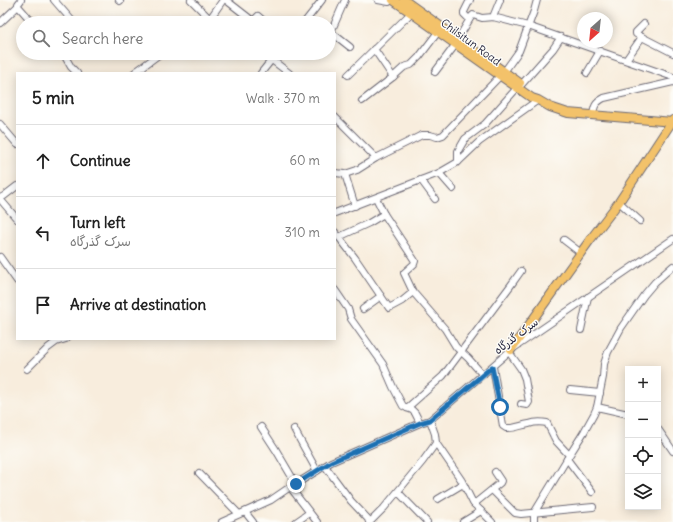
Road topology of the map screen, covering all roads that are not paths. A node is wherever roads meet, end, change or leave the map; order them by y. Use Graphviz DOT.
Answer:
graph roads {
  1 [pos="54,0"];
  2 [pos="191,0"];
  3 [pos="223,0"];
  4 [pos="226,0"];
  5 [pos="322,0"];
  6 [pos="345,0"];
  7 [pos="378,0"];
  8 [pos="392,0"];
  9 [pos="404,0"];
  10 [pos="470,0"];
  11 [pos="500,0"];
  12 [pos="537,0"];
  13 [pos="20,2"];
  14 [pos="411,13"];
  15 [pos="29,16"];
  16 [pos="68,16"];
  17 [pos="205,16"];
  18 [pos="212,16"];
  19 [pos="247,16"];
  20 [pos="309,16"];
  21 [pos="493,17"];
  22 [pos="469,19"];
  23 [pos="336,21"];
  24 [pos="0,23"];
  25 [pos="644,24"];
  26 [pos="528,26"];
  27 [pos="438,32"];
  28 [pos="336,36"];
  29 [pos="561,37"];
  30 [pos="642,37"];
  31 [pos="457,42"];
  32 [pos="350,47"];
  33 [pos="374,49"];
  34 [pos="600,51"];
  35 [pos="673,53"];
  36 [pos="67,60"];
  37 [pos="152,60"];
  38 [pos="272,60"];
  39 [pos="626,60"];
  40 [pos="77,72"];
  41 [pos="135,72"];
  42 [pos="263,72"];
  43 [pos="288,72"];
  44 [pos="435,72"];
  45 [pos="587,73"];
  46 [pos="502,74"];
  47 [pos="348,75"];
  48 [pos="394,77"];
  49 [pos="673,77"];
  50 [pos="673,82"];
  51 [pos="520,86"];
  52 [pos="538,100"];
  53 [pos="362,101"];
  54 [pos="593,116"];
  55 [pos="336,118"];
  56 [pos="673,122"];
  57 [pos="0,124"];
  58 [pos="16,143"];
  59 [pos="376,158"];
  60 [pos="458,162"];
  61 [pos="336,173"];
  62 [pos="439,173"];
  63 [pos="345,174"];
  64 [pos="420,180"];
  65 [pos="16,187"];
  66 [pos="453,189"];
  67 [pos="1,196"];
  68 [pos="376,198"];
  69 [pos="435,199"];
  70 [pos="619,202"];
  71 [pos="355,206"];
  72 [pos="336,213"];
  73 [pos="384,214"];
  74 [pos="16,218"];
  75 [pos="640,221"];
  76 [pos="337,235"];
  77 [pos="564,240"];
  78 [pos="672,241"];
  79 [pos="581,253"];
  80 [pos="0,258"];
  81 [pos="673,266"];
  82 [pos="521,271"];
  83 [pos="16,280"];
  84 [pos="336,291"];
  85 [pos="413,292"];
  86 [pos="381,296"];
  87 [pos="588,297"];
  88 [pos="363,309"];
  89 [pos="581,330"];
  90 [pos="63,340"];
  91 [pos="510,351"];
  92 [pos="462,352"];
  93 [pos="492,367"];
  94 [pos="28,369"];
  95 [pos="483,375"];
  96 [pos="570,390"];
  97 [pos="600,393"];
  98 [pos="521,404"];
  99 [pos="597,407"];
  100 [pos="407,408"];
  101 [pos="625,413"];
  102 [pos="430,420"];
  103 [pos="420,423"];
  104 [pos="261,427"];
  105 [pos="294,429"];
  106 [pos="661,433"];
  107 [pos="436,443"];
  108 [pos="673,451"];
  109 [pos="568,457"];
  110 [pos="325,466"];
  111 [pos="316,471"];
  112 [pos="495,472"];
  113 [pos="199,473"];
  114 [pos="463,484"];
  115 [pos="293,486"];
  116 [pos="492,490"];
  117 [pos="398,492"];
  118 [pos="592,492"];
  119 [pos="438,499"];
  120 [pos="474,504"];
  121 [pos="593,507"];
  122 [pos="480,511"];
  123 [pos="242,513"];
  124 [pos="309,513"];
  125 [pos="534,513"];
  126 [pos="373,521"];
  127 [pos="488,521"];
  128 [pos="222,522"];
  129 [pos="253,522"];
  130 [pos="296,522"];
  131 [pos="317,522"];
  132 [pos="427,522"];
  133 [pos="463,522"];
  134 [pos="534,522"];
  1 -- 16 [label="street"];
  2 -- 17 [label="street"];
  3 -- 18 [label="street"];
  4 -- 19 [label="street"];
  5 -- 20 [label="street"];
  6 -- 23 [label="street"];
  7 -- 8 [label="street"];
  8 -- 14 [label="main road, Chilsitun Road"];
  9 -- 31 [label="main road, Chilsitun Road"];
  10 -- 22 [label="street"];
  11 -- 21 [label="street"];
  12 -- 26 [label="street"];
  13 -- 15 [label="street"];
  13 -- 24 [label="street"];
  14 -- 27 [label="main road, Chilsitun Road"];
  14 -- 33 [label="street"];
  21 -- 22 [label="street"];
  21 -- 26 [label="street"];
  22 -- 31 [label="street"];
  25 -- 30 [label="street"];
  26 -- 29 [label="street"];
  26 -- 46 [label="street"];
  27 -- 31 [label="main road, Chilsitun Road"];
  27 -- 48 [label="street"];
  28 -- 32 [label="street"];
  29 -- 34 [label="street"];
  29 -- 51 [label="street"];
  30 -- 35 [label="street"];
  30 -- 39 [label="street"];
  31 -- 44 [label="street"];
  31 -- 46 [label="main road, Chilsitun Road"];
  33 -- 47 [label="street"];
  33 -- 48 [label="street"];
  34 -- 39 [label="street"];
  34 -- 45 [label="street"];
  36 -- 40 [label="street"];
  37 -- 41 [label="street"];
  38 -- 42 [label="street"];
  38 -- 43 [label="street"];
  39 -- 49 [label="street"];
  46 -- 51 [label="main road, Chilsitun Road"];
  46 -- 59 [label="street"];
  48 -- 53 [label="street"];
  50 -- 54 [label="street"];
  51 -- 52 [label="main road, Chilsitun Road"];
  51 -- 60 [label="street"];
  52 -- 54 [label="main road, Chilsitun Road"];
  52 -- 60 [label="street"];
  54 -- 56 [label="main road, Chilsitun Road"];
  55 -- 59 [label="street"];
  56 -- 70 [label="main road"];
  57 -- 58 [label="street"];
  59 -- 63 [label="street"];
  60 -- 62 [label="street"];
  61 -- 63 [label="street"];
  62 -- 64 [label="street"];
  62 -- 66 [label="street"];
  63 -- 71 [label="street"];
  64 -- 68 [label="street"];
  64 -- 69 [label="street"];
  65 -- 67 [label="street"];
  67 -- 74 [label="street"];
  68 -- 71 [label="street"];
  68 -- 73 [label="street"];
  70 -- 75 [label="street"];
  70 -- 79 [label="main road"];
  71 -- 72 [label="street"];
  73 -- 76 [label="street"];
  73 -- 85 [label="street"];
  76 -- 86 [label="street"];
  77 -- 79 [label="street"];
  78 -- 87 [label="street, سرک گذرگاه"];
  79 -- 91 [label="main road"];
  80 -- 83 [label="street"];
  81 -- 97 [label="street"];
  82 -- 92 [label="street"];
  84 -- 100 [label="street"];
  85 -- 86 [label="street"];
  85 -- 92 [label="street"];
  86 -- 88 [label="street"];
  87 -- 89 [label="street"];
  87 -- 91 [label="street, سرک گذرگاه"];
  90 -- 94 [label="street"];
  91 -- 93 [label="street, سرک گذرگاه"];
  91 -- 98 [label="street"];
  92 -- 95 [label="street"];
  92 -- 100 [label="street"];
  93 -- 95 [label="street, سرک گذرگاه"];
  93 -- 109 [label="street"];
  95 -- 102 [label="street, سرک گذرگاه"];
  96 -- 97 [label="street"];
  97 -- 99 [label="street"];
  99 -- 101 [label="street"];
  99 -- 109 [label="street"];
  100 -- 103 [label="street"];
  102 -- 103 [label="street, سرک گذرگاه"];
  102 -- 107 [label="street"];
  103 -- 110 [label="street, سرک گذرگاه"];
  104 -- 115 [label="street"];
  105 -- 111 [label="street"];
  106 -- 108 [label="street"];
  107 -- 114 [label="street"];
  107 -- 117 [label="street"];
  109 -- 118 [label="street"];
  109 -- 125 [label="street"];
  110 -- 111 [label="street, سرک گذرگاه"];
  110 -- 126 [label="street"];
  111 -- 115 [label="street, سرک گذرگاه"];
  112 -- 116 [label="street"];
  113 -- 123 [label="street"];
  114 -- 119 [label="street"];
  114 -- 120 [label="street"];
  115 -- 123 [label="street, سرک گذرگاه"];
  115 -- 124 [label="street"];
  116 -- 120 [label="street"];
  116 -- 125 [label="street"];
  117 -- 126 [label="street"];
  117 -- 132 [label="street"];
  120 -- 122 [label="street"];
  121 -- 125 [label="street"];
  122 -- 127 [label="street"];
  122 -- 133 [label="street"];
  123 -- 128 [label="street, سرک گذرگاه"];
  123 -- 129 [label="street"];
  124 -- 130 [label="street"];
  124 -- 131 [label="street"];
  125 -- 134 [label="street"];
}
